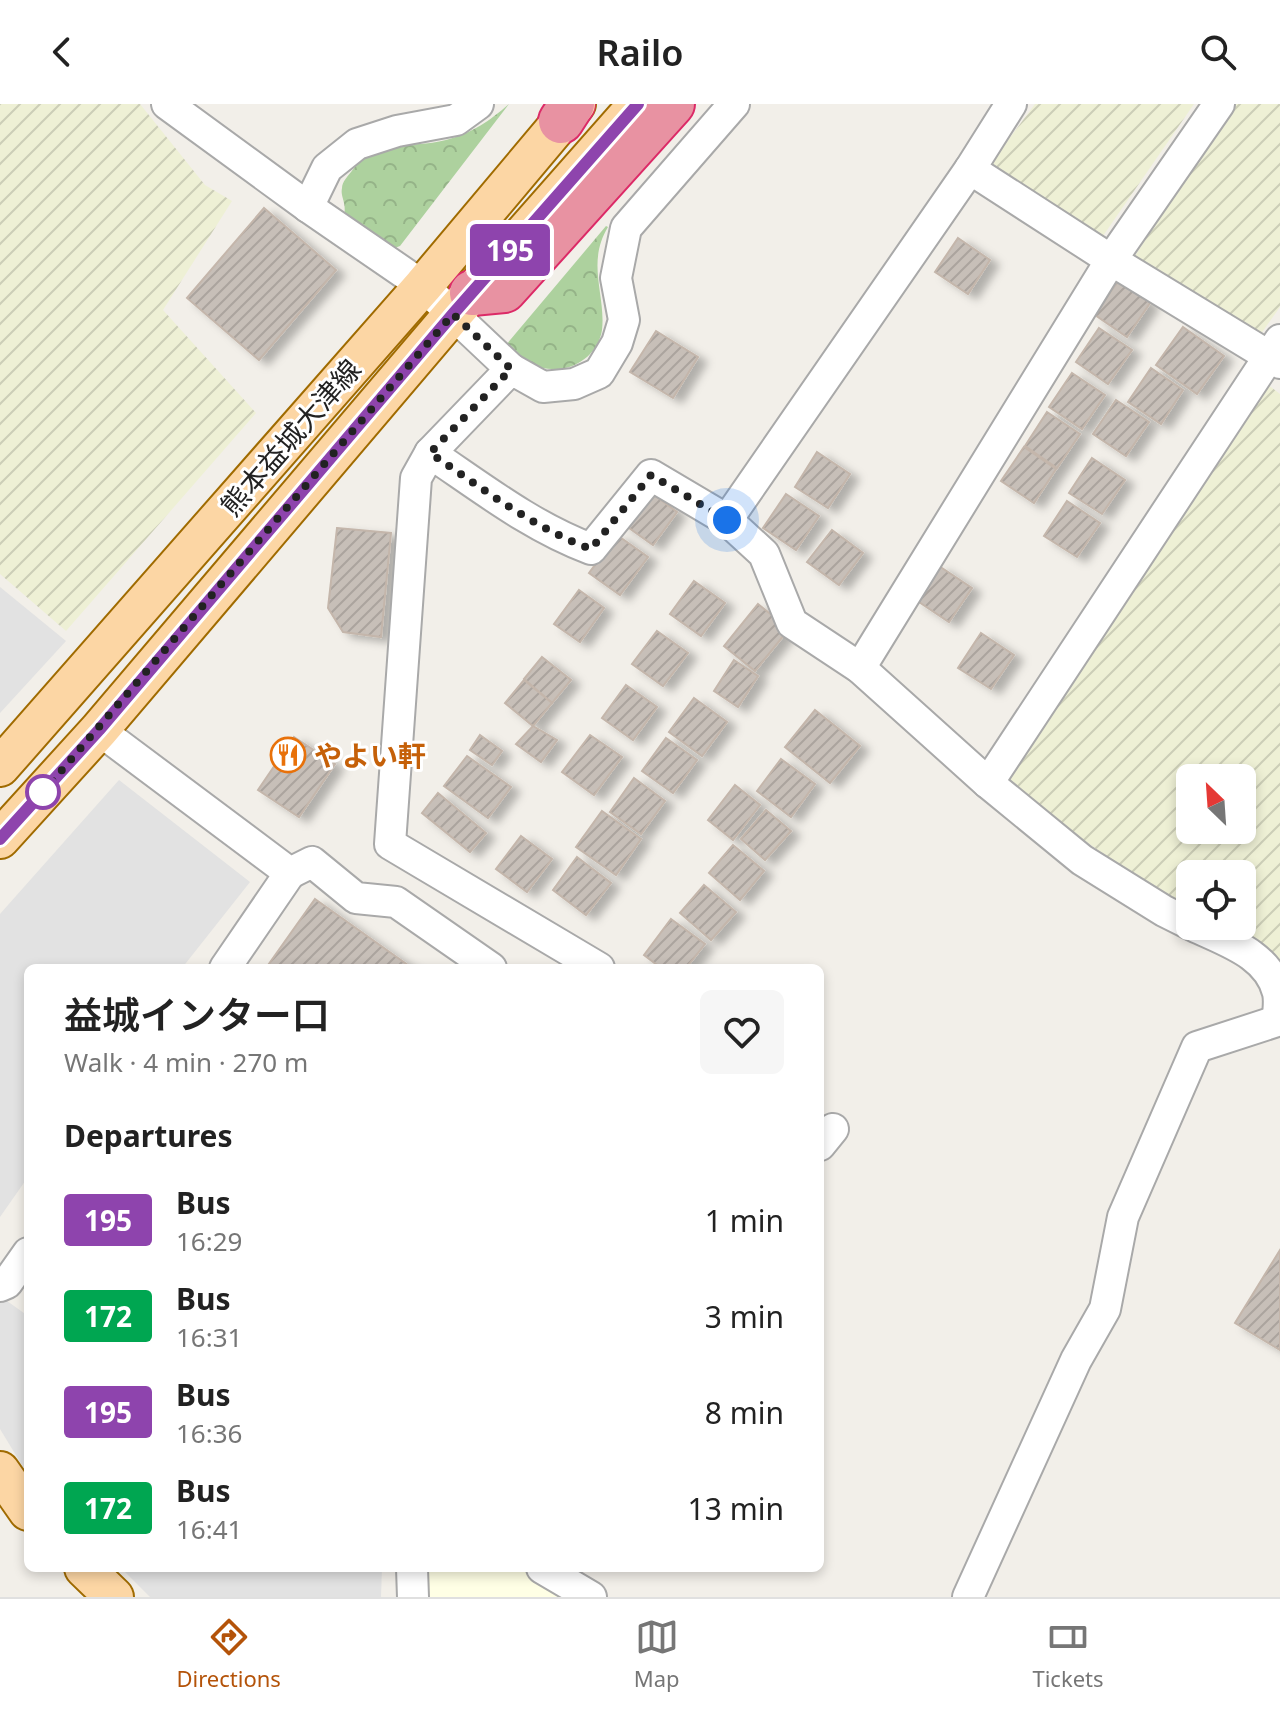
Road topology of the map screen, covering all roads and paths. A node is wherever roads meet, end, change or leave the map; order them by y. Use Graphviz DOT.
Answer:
graph roads {
  1 [pos="167,104"];
  2 [pos="478,104"];
  3 [pos="638,104"];
  4 [pos="672,104"];
  5 [pos="734,104"];
  6 [pos="1011,104"];
  7 [pos="1219,104"];
  8 [pos="570,110"];
  9 [pos="970,169"];
  10 [pos="308,207"];
  11 [pos="1111,260"];
  12 [pos="423,286"];
  13 [pos="462,304"];
  14 [pos="1277,353"];
  15 [pos="511,369"];
  16 [pos="430,453"];
  17 [pos="727,520"];
  18 [pos="860,668"];
  19 [pos="99,730"];
  20 [pos="0,767"];
  21 [pos="988,783"];
  22 [pos="0,839"];
  23 [pos="290,873"];
  24 [pos="1176,917"];
  25 [pos="1223,940"];
  26 [pos="228,964"];
  27 [pos="485,964"];
  28 [pos="592,964"];
  29 [pos="1279,1020"];
  30 [pos="24,1262"];
  31 [pos="12,1289"];
  32 [pos="0,1471"];
  33 [pos="24,1505"];
  34 [pos="88,1572"];
  35 [pos="412,1572"];
  36 [pos="549,1572"];
  37 [pos="114,1597"];
  38 [pos="413,1597"];
  39 [pos="591,1597"];
  40 [pos="968,1597"];
  1 -- 10 [label="street"];
  2 -- 10 [label="street"];
  3 -- 13 [label="main road, 熊本益城大津線"];
  4 -- 13 [label="highway"];
  5 -- 15 [label="street"];
  6 -- 9 [label="street"];
  7 -- 11 [label="street"];
  8 -- 12 [label="main road, 熊本益城大津線"];
  9 -- 11 [label="street"];
  9 -- 17 [label="street"];
  10 -- 12 [label="street"];
  11 -- 14 [label="street"];
  11 -- 18 [label="street"];
  12 -- 13 [label="street"];
  12 -- 20 [label="main road, 熊本益城大津線"];
  13 -- 15 [label="street"];
  13 -- 19 [label="main road, 熊本益城大津線"];
  14 -- 21 [label="street"];
  15 -- 16 [label="street"];
  16 -- 17 [label="street"];
  16 -- 28 [label="street"];
  17 -- 18 [label="street"];
  18 -- 21 [label="street"];
  19 -- 22 [label="main road, 熊本益城大津線"];
  19 -- 23 [label="street"];
  21 -- 24 [label="street"];
  23 -- 26 [label="street"];
  23 -- 27 [label="street"];
  25 -- 29 [label="street"];
  29 -- 40 [label="street"];
  30 -- 31 [label="street"];
  32 -- 33 [label="main road"];
  34 -- 37 [label="main road"];
  35 -- 38 [label="street"];
  36 -- 39 [label="street"];
}
